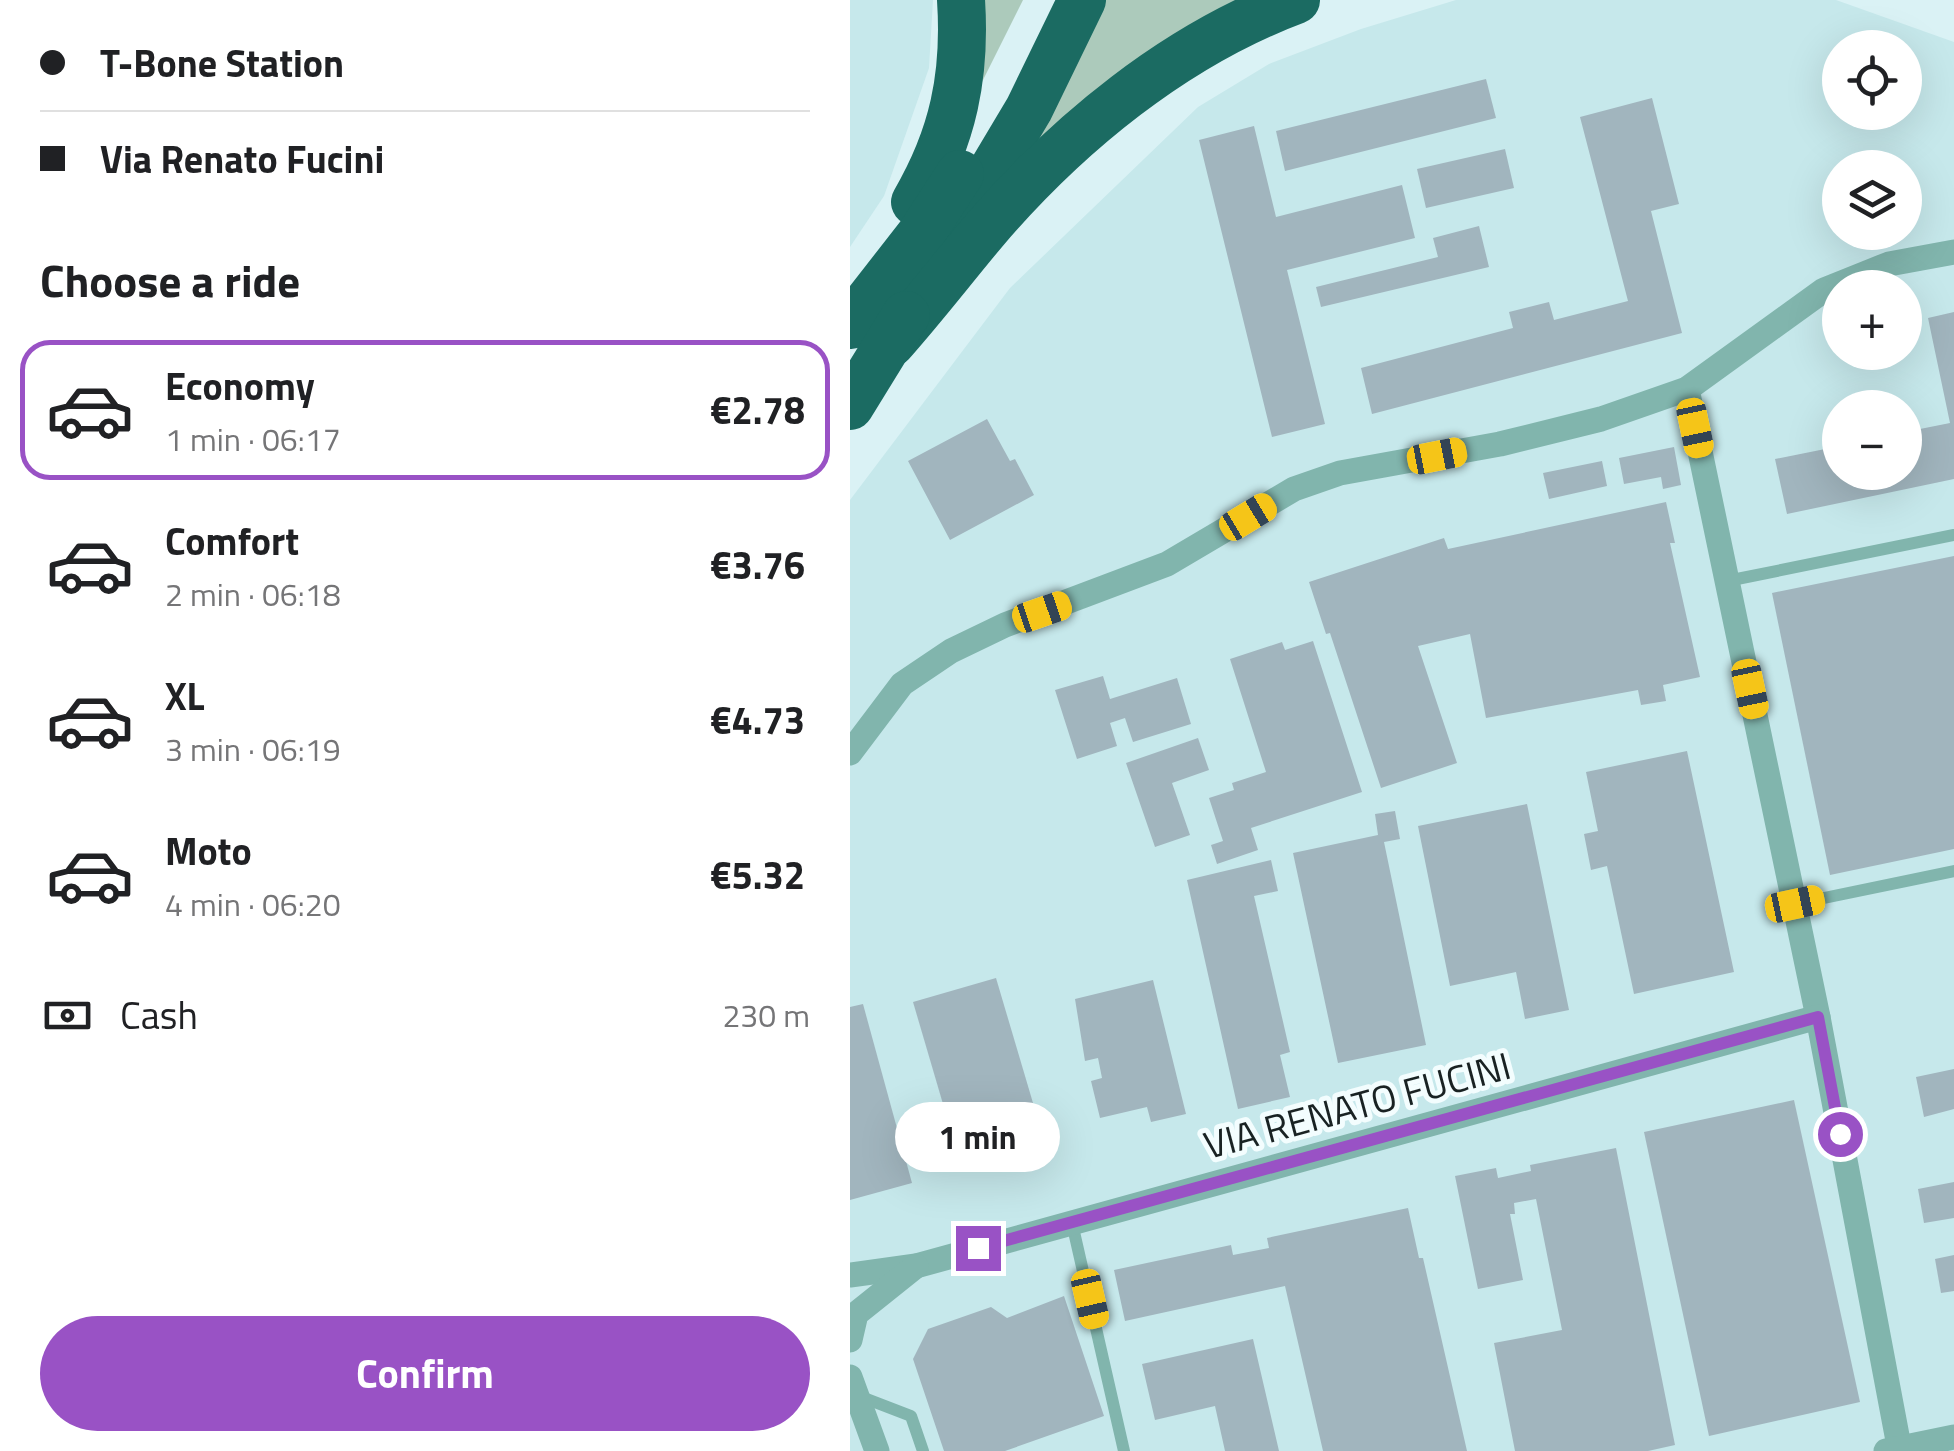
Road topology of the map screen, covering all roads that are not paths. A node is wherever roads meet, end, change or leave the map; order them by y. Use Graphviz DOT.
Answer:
graph roads {
  1 [pos="961,0"];
  2 [pos="1046,0"];
  3 [pos="1082,0"];
  4 [pos="1296,0"];
  5 [pos="1954,252"];
  6 [pos="850,312"];
  7 [pos="870,334"];
  8 [pos="1687,389"];
  9 [pos="850,406"];
  10 [pos="1954,536"];
  11 [pos="1727,582"];
  12 [pos="850,753"];
  13 [pos="1954,871"];
  14 [pos="1795,904"];
  15 [pos="1818,1017"];
  16 [pos="1072,1222"];
  17 [pos="916,1266"];
  18 [pos="850,1275"];
  19 [pos="853,1314"];
  20 [pos="850,1340"];
  21 [pos="853,1387"];
  22 [pos="1954,1437"];
  23 [pos="1892,1449"];
  24 [pos="878,1451"];
  25 [pos="923,1451"];
  26 [pos="1124,1451"];
  1 -- 6 [label="highway"];
  2 -- 7 [label="highway"];
  3 -- 7 [label="highway"];
  4 -- 7 [label="highway"];
  5 -- 8 [label="street"];
  7 -- 9 [label="highway"];
  8 -- 11 [label="street"];
  8 -- 12 [label="street"];
  10 -- 11 [label="lane"];
  11 -- 14 [label="street"];
  13 -- 14 [label="lane"];
  14 -- 15 [label="street"];
  15 -- 16 [label="street, VIA RENATO FUCINI"];
  15 -- 23 [label="street"];
  16 -- 17 [label="street, VIA RENATO FUCINI"];
  16 -- 26 [label="lane"];
  17 -- 18 [label="street"];
  17 -- 19 [label="street"];
  19 -- 20 [label="street"];
  21 -- 24 [label="street"];
  21 -- 25 [label="lane"];
  22 -- 23 [label="street"];
}
